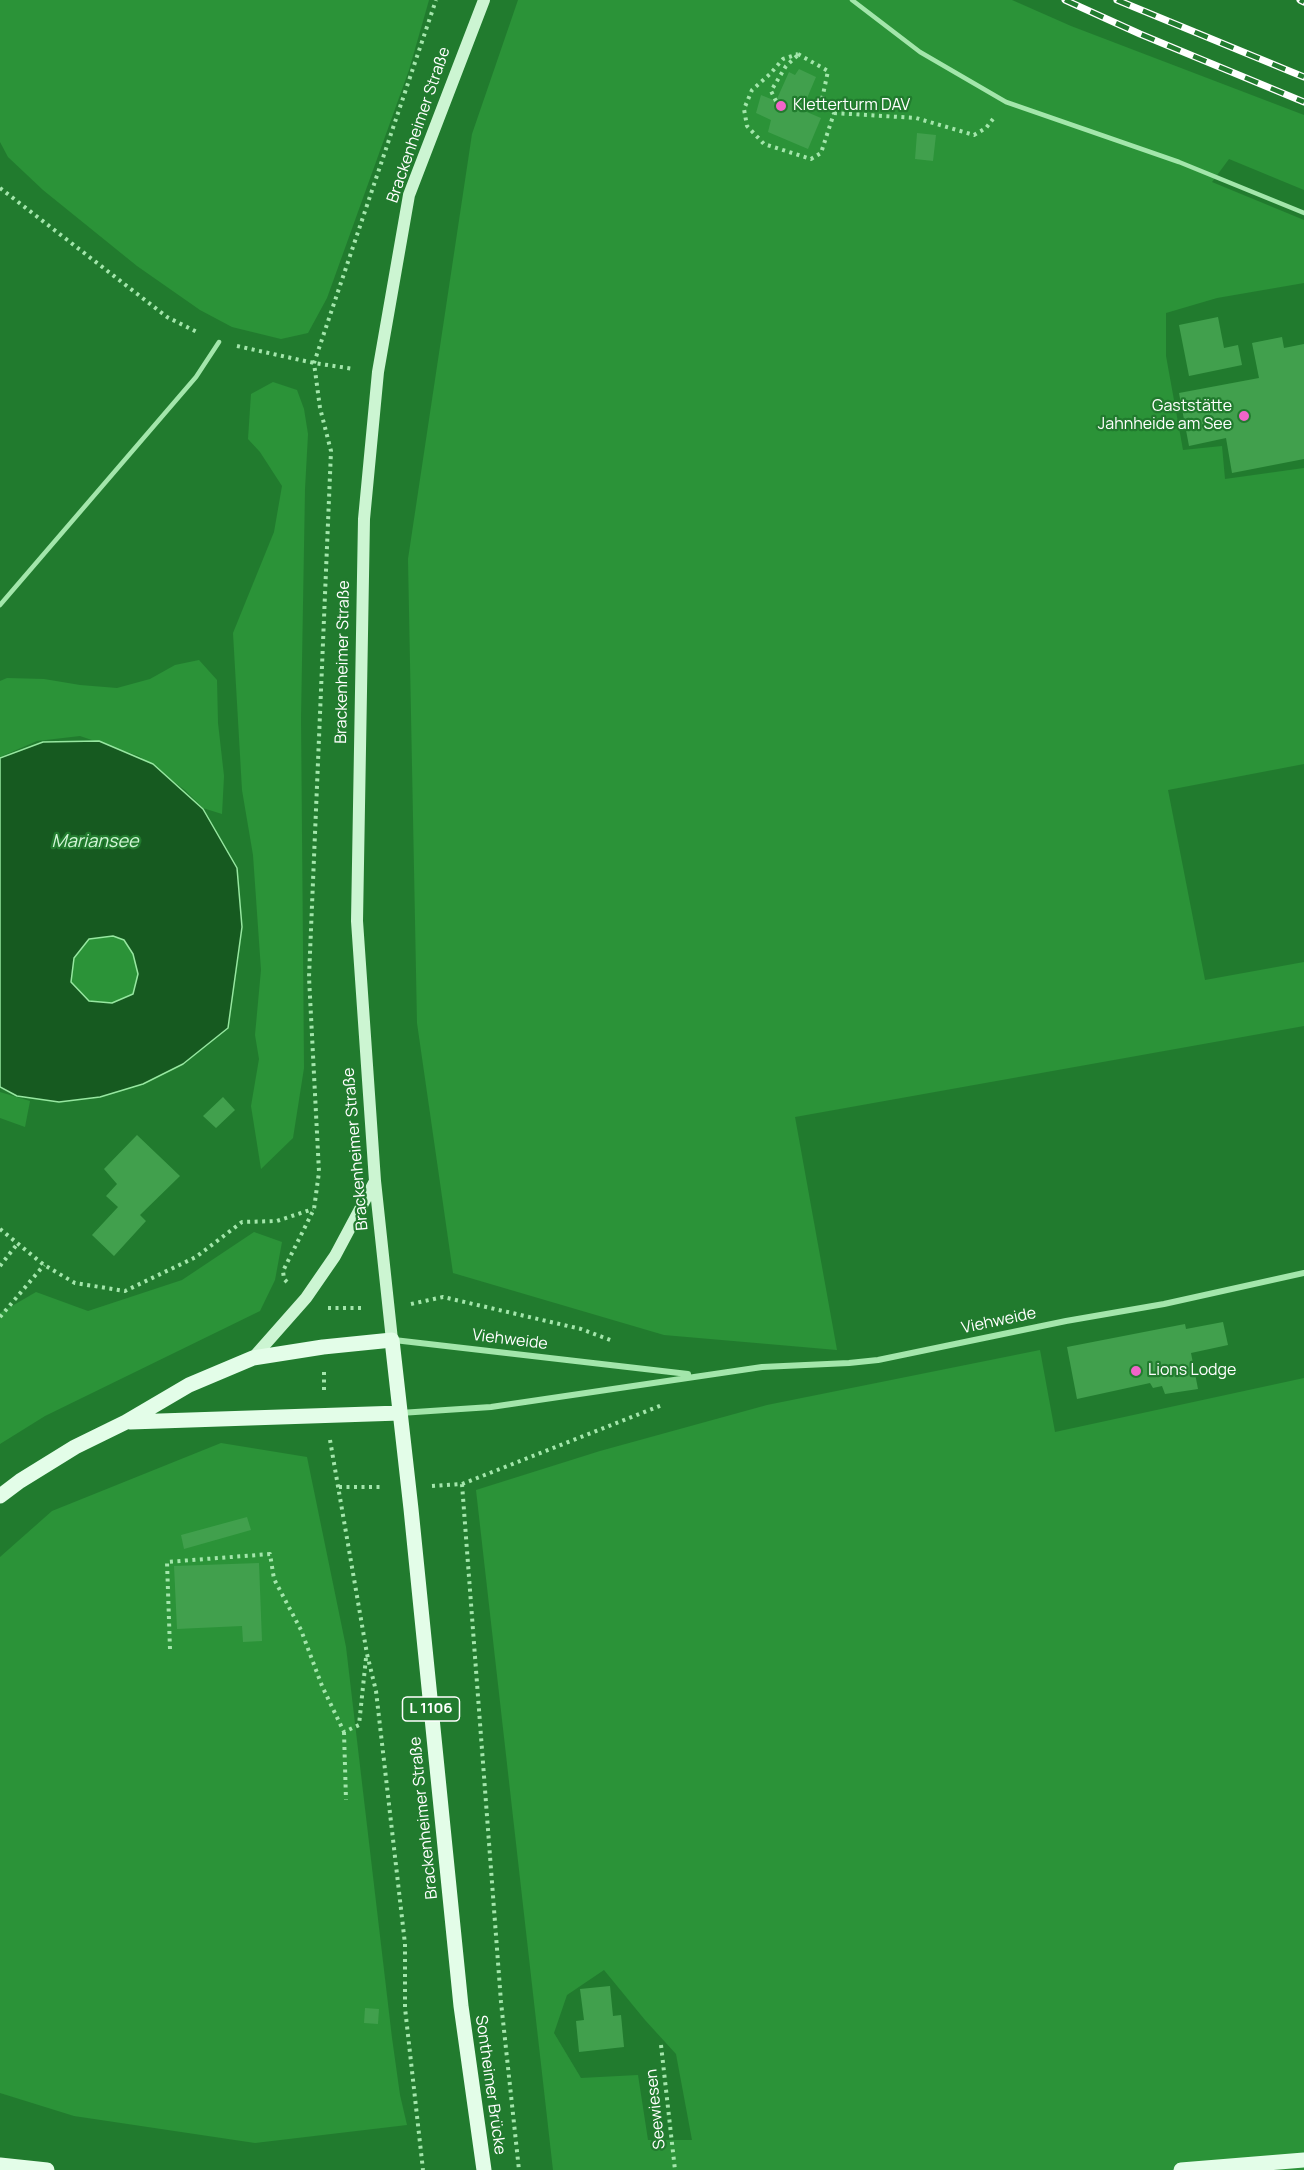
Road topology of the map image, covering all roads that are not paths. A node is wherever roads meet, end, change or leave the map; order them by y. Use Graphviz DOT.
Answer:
graph roads {
  1 [pos="484,0"];
  2 [pos="852,0"];
  3 [pos="1304,213"];
  4 [pos="219,342"];
  5 [pos="0,605"];
  6 [pos="375,1181"];
  7 [pos="1304,1273"];
  8 [pos="392,1340"];
  9 [pos="253,1358"];
  10 [pos="697,1376"];
  11 [pos="400,1413"];
  12 [pos="126,1422"];
  13 [pos="0,1496"];
  14 [pos="461,2006"];
  15 [pos="1304,2160"];
  16 [pos="0,2165"];
  17 [pos="47,2170"];
  18 [pos="484,2170"];
  19 [pos="1181,2170"];
  1 -- 6 [label="main road, Brackenheimer Straße / L 1106"];
  2 -- 3 [label="lane"];
  4 -- 5 [label="lane"];
  6 -- 8 [label="main road, Brackenheimer Straße / L 1106"];
  6 -- 9 [label="main road"];
  7 -- 10 [label="street, Viehweide"];
  8 -- 9 [label="main road"];
  8 -- 10 [label="street, Viehweide"];
  8 -- 11 [label="main road, Brackenheimer Straße / L 1106"];
  9 -- 12 [label="main road"];
  10 -- 11 [label="street, Viehweide"];
  11 -- 12 [label="main road"];
  11 -- 14 [label="main road, Brackenheimer Straße / L 1106"];
  12 -- 13 [label="main road"];
  14 -- 18 [label="main road, Sontheimer Brücke / L 1106"];
  15 -- 19 [label="main road"];
  16 -- 17 [label="main road"];
}
